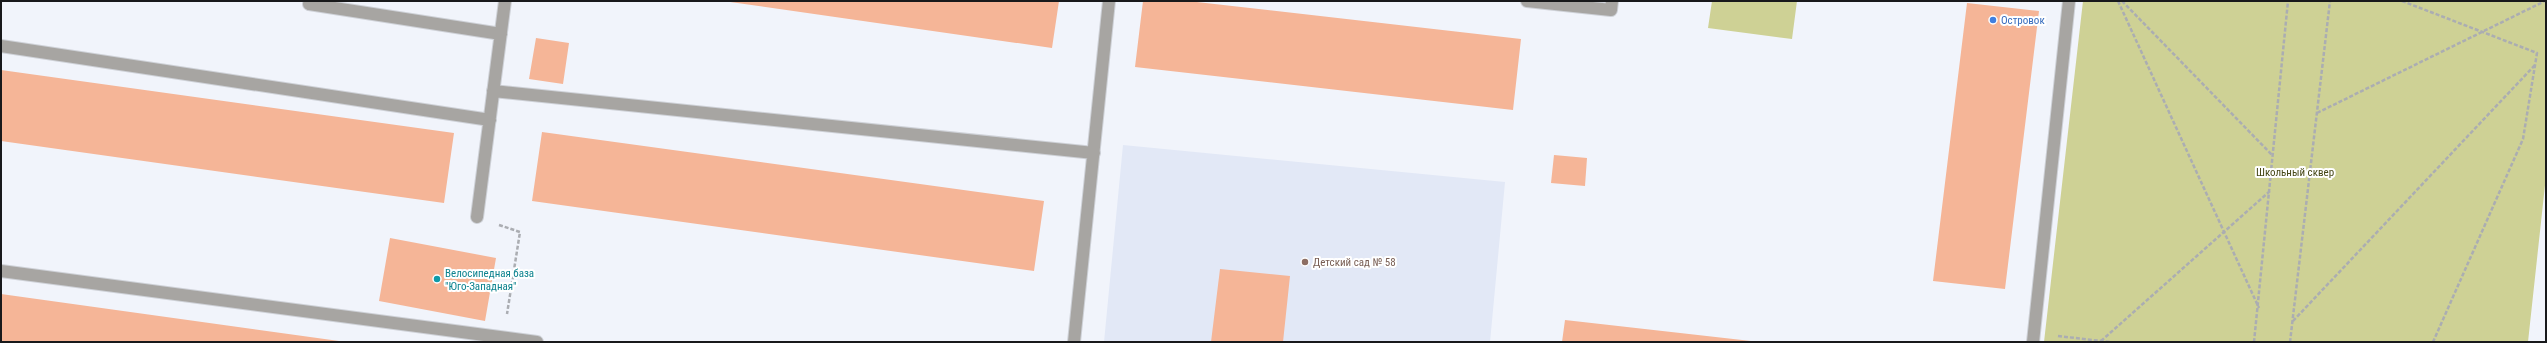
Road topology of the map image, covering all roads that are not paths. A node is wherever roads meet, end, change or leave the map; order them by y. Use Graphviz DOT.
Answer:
graph roads {
  1 [pos="310,1"];
  2 [pos="505,1"];
  3 [pos="1109,1"];
  4 [pos="1527,1"];
  5 [pos="1612,1"];
  6 [pos="2069,1"];
  7 [pos="501,34"];
  8 [pos="1,46"];
  9 [pos="493,91"];
  10 [pos="490,120"];
  11 [pos="1094,153"];
  12 [pos="476,218"];
  13 [pos="1,271"];
  14 [pos="463,338"];
  15 [pos="2034,338"];
  16 [pos="537,342"];
  17 [pos="1074,342"];
  1 -- 7 [label="lane"];
  2 -- 7 [label="lane"];
  3 -- 11 [label="lane"];
  4 -- 5 [label="lane"];
  6 -- 15 [label="lane"];
  7 -- 9 [label="lane"];
  8 -- 10 [label="lane"];
  9 -- 10 [label="lane"];
  9 -- 11 [label="lane"];
  10 -- 12 [label="lane"];
  11 -- 17 [label="lane"];
  13 -- 14 [label="lane"];
  14 -- 16 [label="lane"];
}
